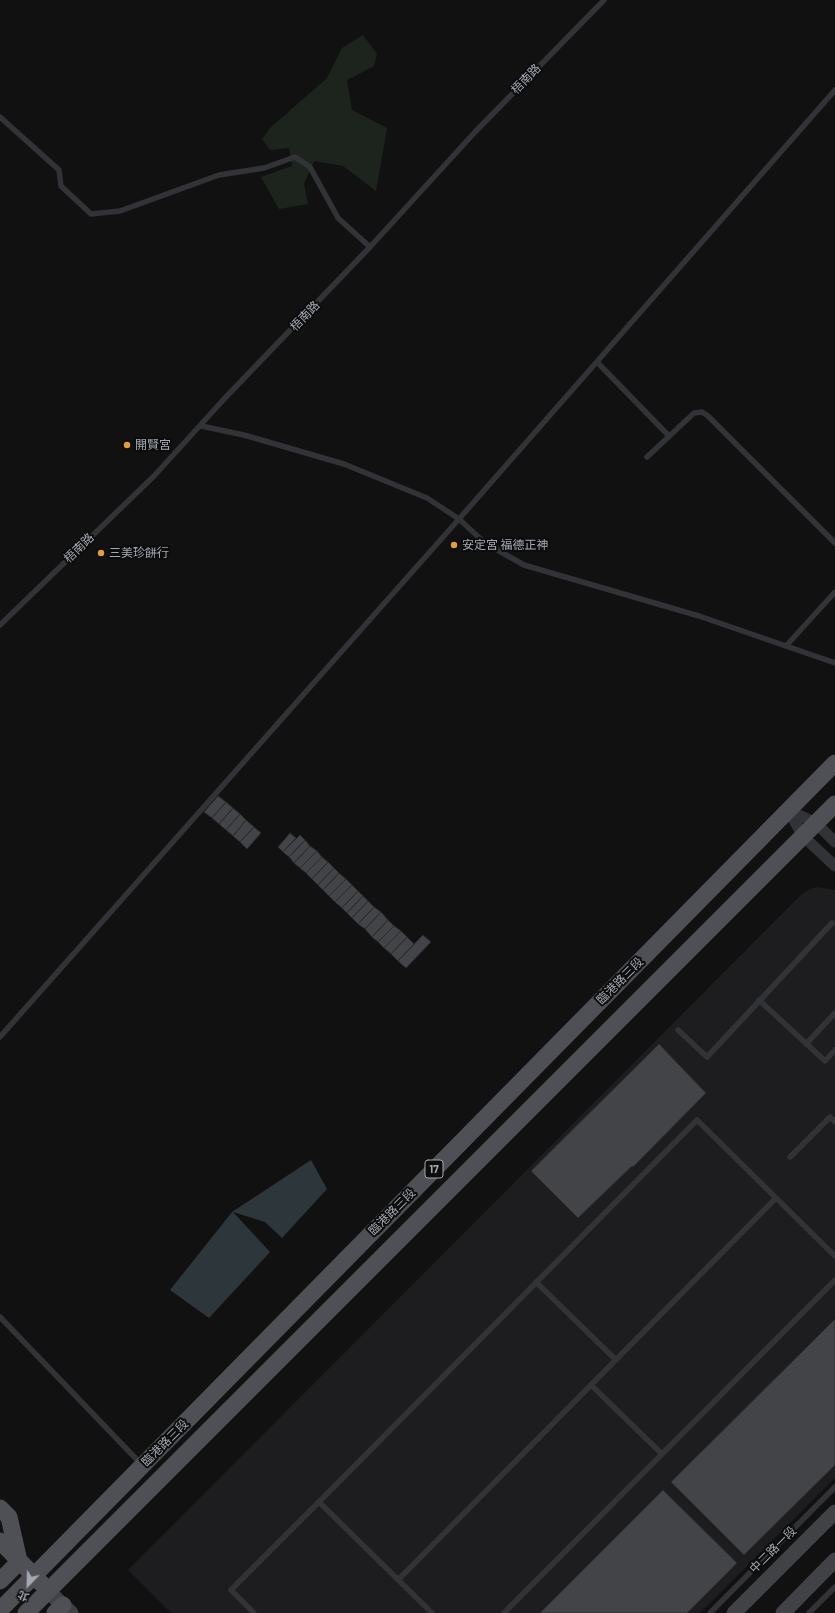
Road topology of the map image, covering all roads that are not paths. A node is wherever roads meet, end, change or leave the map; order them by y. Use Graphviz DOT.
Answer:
graph roads {
  1 [pos="604,0"];
  2 [pos="835,90"];
  3 [pos="0,117"];
  4 [pos="370,247"];
  5 [pos="597,362"];
  6 [pos="201,426"];
  7 [pos="669,436"];
  8 [pos="648,457"];
  9 [pos="459,519"];
  10 [pos="835,543"];
  11 [pos="835,592"];
  12 [pos="0,625"];
  13 [pos="786,646"];
  14 [pos="835,663"];
  15 [pos="835,763"];
  16 [pos="835,804"];
  17 [pos="788,810"];
  18 [pos="816,823"];
  19 [pos="803,836"];
  20 [pos="835,842"];
  21 [pos="835,866"];
  22 [pos="832,923"];
  23 [pos="759,1000"];
  24 [pos="835,1013"];
  25 [pos="678,1030"];
  26 [pos="0,1037"];
  27 [pos="806,1044"];
  28 [pos="835,1050"];
  29 [pos="835,1122"];
  30 [pos="790,1157"];
  31 [pos="776,1198"];
  32 [pos="835,1256"];
  33 [pos="835,1280"];
  34 [pos="536,1282"];
  35 [pos="0,1317"];
  36 [pos="616,1360"];
  37 [pos="591,1385"];
  38 [pos="662,1454"];
  39 [pos="142,1466"];
  40 [pos="835,1487"];
  41 [pos="319,1502"];
  42 [pos="0,1508"];
  43 [pos="835,1512"];
  44 [pos="0,1541"];
  45 [pos="835,1560"];
  46 [pos="19,1562"];
  47 [pos="33,1576"];
  48 [pos="398,1580"];
  49 [pos="0,1581"];
  50 [pos="835,1587"];
  51 [pos="48,1590"];
  52 [pos="3,1601"];
  53 [pos="63,1610"];
  54 [pos="22,1613"];
  55 [pos="26,1613"];
  56 [pos="254,1613"];
  57 [pos="432,1613"];
  58 [pos="504,1613"];
  59 [pos="710,1613"];
  60 [pos="734,1613"];
  61 [pos="783,1613"];
  62 [pos="809,1613"];
  1 -- 4 [label="lane, 梧南路"];
  2 -- 5 [label="lane"];
  3 -- 4 [label="lane"];
  4 -- 6 [label="lane, 梧南路"];
  5 -- 7 [label="lane"];
  5 -- 9 [label="lane"];
  6 -- 9 [label="lane"];
  6 -- 12 [label="lane, 梧南路"];
  7 -- 8 [label="lane"];
  7 -- 10 [label="lane"];
  9 -- 13 [label="lane"];
  9 -- 26 [label="lane"];
  11 -- 13 [label="lane"];
  13 -- 14 [label="lane"];
  15 -- 17 [label="main road, 臨港路三段 / 17"];
  16 -- 18 [label="main road, 臨港路三段 / 17"];
  17 -- 18 [label="street"];
  17 -- 19 [label="street"];
  17 -- 39 [label="main road, 臨港路三段 / 17"];
  18 -- 19 [label="main road, 臨港路三段 / 17"];
  18 -- 20 [label="street"];
  19 -- 21 [label="street"];
  19 -- 51 [label="main road, 臨港路三段 / 17"];
  22 -- 23 [label="lane"];
  23 -- 25 [label="lane"];
  23 -- 27 [label="lane"];
  24 -- 27 [label="lane"];
  27 -- 28 [label="lane"];
  29 -- 30 [label="lane"];
  31 -- 32 [label="lane"];
  31 -- 34 [label="lane"];
  31 -- 36 [label="lane"];
  33 -- 38 [label="lane"];
  34 -- 36 [label="lane"];
  34 -- 41 [label="lane"];
  35 -- 39 [label="lane"];
  36 -- 37 [label="lane"];
  37 -- 38 [label="lane"];
  37 -- 48 [label="lane"];
  38 -- 58 [label="lane"];
  39 -- 47 [label="main road, 臨港路三段 / 17"];
  40 -- 59 [label="lane, 中二路一段"];
  41 -- 48 [label="lane"];
  41 -- 56 [label="lane"];
  42 -- 46 [label="main road"];
  43 -- 60 [label="street, 中二路一段"];
  44 -- 46 [label="main road"];
  45 -- 61 [label="street"];
  46 -- 47 [label="main road"];
  46 -- 49 [label="main road"];
  47 -- 51 [label="main road"];
  47 -- 52 [label="main road, 17"];
  48 -- 57 [label="lane"];
  50 -- 62 [label="lane"];
  51 -- 53 [label="street"];
  51 -- 55 [label="main road, 17"];
  52 -- 54 [label="main road"];
}
